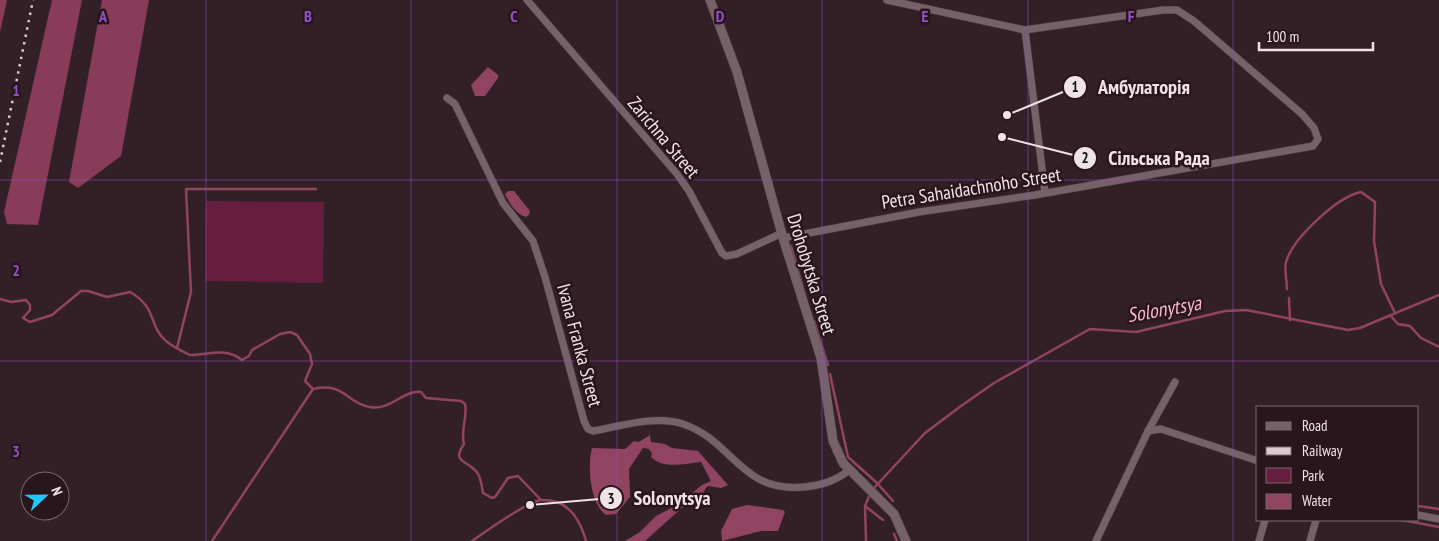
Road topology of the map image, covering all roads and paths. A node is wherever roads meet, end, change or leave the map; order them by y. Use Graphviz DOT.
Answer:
graph roads {
  1 [pos="527,0"];
  2 [pos="710,0"];
  3 [pos="887,0"];
  4 [pos="1025,30"];
  5 [pos="447,98"];
  6 [pos="1045,193"];
  7 [pos="782,235"];
  8 [pos="1175,382"];
  9 [pos="1148,431"];
  10 [pos="1256,460"];
  11 [pos="849,470"];
  12 [pos="1419,515"];
  13 [pos="1439,519"];
  14 [pos="1266,521"];
  15 [pos="1316,521"];
  16 [pos="906,541"];
  17 [pos="1096,541"];
  18 [pos="1259,541"];
  19 [pos="1310,541"];
  1 -- 7 [label="street, Zarichna Street"];
  2 -- 7 [label="street, Drohobytska Street"];
  3 -- 4 [label="street"];
  4 -- 6 [label="street"];
  4 -- 6 [label="street, Petra Sahaidachnoho Street"];
  5 -- 11 [label="street, Ivana Franka Street"];
  6 -- 7 [label="street, Petra Sahaidachnoho Street"];
  7 -- 11 [label="street, Drohobytska Street"];
  8 -- 9 [label="street"];
  9 -- 10 [label="street"];
  9 -- 17 [label="street"];
  11 -- 16 [label="street, Drohobytska Street"];
  12 -- 13 [label="street"];
  14 -- 18 [label="street"];
  15 -- 19 [label="street"];
}
